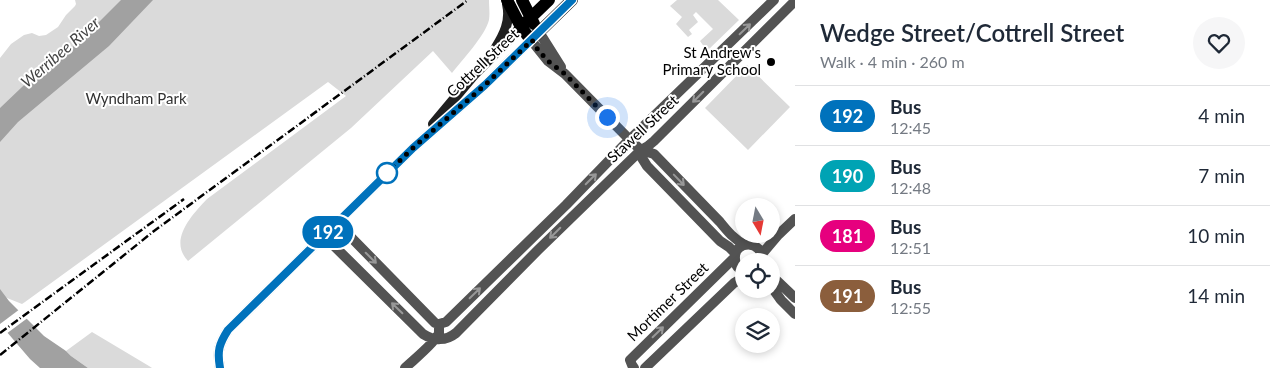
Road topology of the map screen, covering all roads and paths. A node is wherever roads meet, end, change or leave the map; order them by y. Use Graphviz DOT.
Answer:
graph roads {
  1 [pos="507,0"];
  2 [pos="522,0"];
  3 [pos="549,0"];
  4 [pos="572,0"];
  5 [pos="774,0"];
  6 [pos="795,1"];
  7 [pos="526,22"];
  8 [pos="535,36"];
  9 [pos="490,59"];
  10 [pos="630,140"];
  11 [pos="413,148"];
  12 [pos="641,150"];
  13 [pos="566,205"];
  14 [pos="575,214"];
  15 [pos="795,219"];
  16 [pos="337,223"];
  17 [pos="780,234"];
  18 [pos="324,236"];
  19 [pos="530,241"];
  20 [pos="756,243"];
  21 [pos="750,245"];
  22 [pos="538,250"];
  23 [pos="737,253"];
  24 [pos="760,253"];
  25 [pos="735,256"];
  26 [pos="735,282"];
  27 [pos="780,284"];
  28 [pos="780,298"];
  29 [pos="795,298"];
  30 [pos="795,314"];
  31 [pos="439,324"];
  32 [pos="434,339"];
  33 [pos="220,368"];
  34 [pos="404,368"];
  35 [pos="634,368"];
  36 [pos="645,368"];
  1 -- 7 [label="main road"];
  1 -- 9 [label="street"];
  2 -- 7 [label="main road"];
  3 -- 7 [label="main road, Cottrell Street"];
  4 -- 8 [label="main road, Cottrell Street"];
  10 -- 5 [label="street, Stawell Street, one-way"];
  6 -- 12 [label="street, Stawell Street, one-way"];
  7 -- 8 [label="main road"];
  7 -- 9 [label="street, Cottrell Street"];
  8 -- 10 [label="street"];
  8 -- 11 [label="street, Cottrell Street"];
  9 -- 11 [label="street, Cottrell Street"];
  10 -- 12 [label="street"];
  13 -- 10 [label="street, Stawell Street, one-way"];
  11 -- 16 [label="street, Cottrell Street"];
  12 -- 14 [label="street, Stawell Street"];
  12 -- 21 [label="street, one-way"];
  12 -- 25 [label="street"];
  13 -- 14 [label="street"];
  13 -- 19 [label="street, Stawell Street"];
  14 -- 22 [label="street, Stawell Street, one-way"];
  15 -- 17 [label="street"];
  16 -- 18 [label="street, Cottrell Street"];
  16 -- 31 [label="street, one-way"];
  32 -- 18 [label="street, one-way"];
  18 -- 33 [label="street, Cottrell Street"];
  19 -- 22 [label="street"];
  31 -- 19 [label="street, Stawell Street, one-way"];
  20 -- 21 [label="street"];
  21 -- 23 [label="street"];
  21 -- 24 [label="street"];
  22 -- 32 [label="street, Stawell Street"];
  35 -- 25 [label="street, Mortimer Street, one-way"];
  26 -- 36 [label="street"];
  27 -- 29 [label="street"];
  28 -- 30 [label="street"];
  31 -- 32 [label="street, Stawell Street"];
  32 -- 34 [label="street, Stawell Street"];
}
